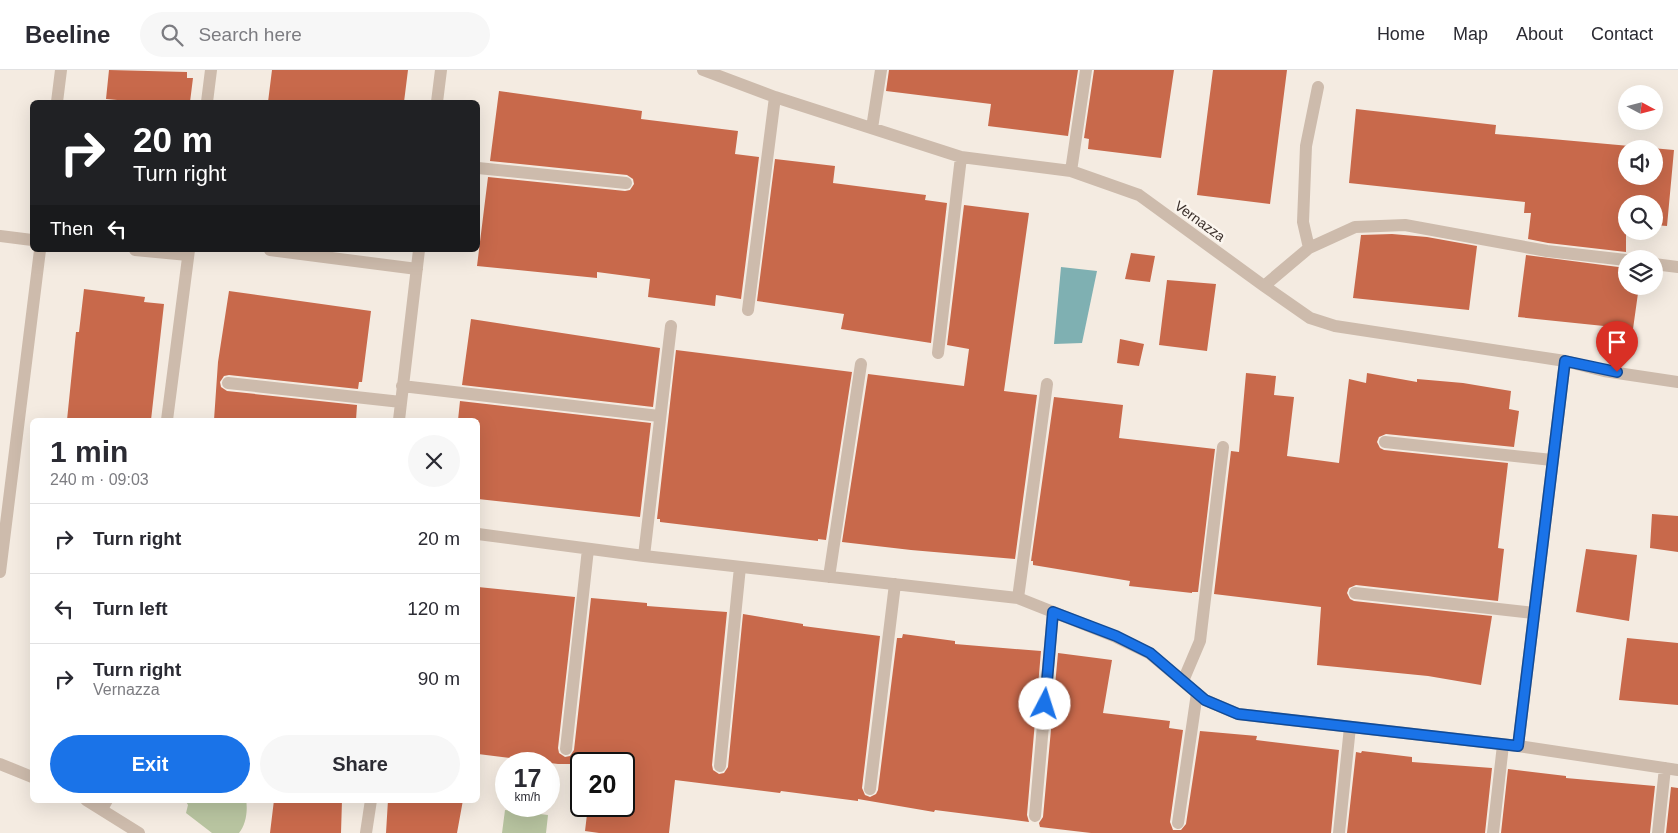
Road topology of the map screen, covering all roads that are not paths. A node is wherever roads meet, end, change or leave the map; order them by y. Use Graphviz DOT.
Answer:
graph roads {
  1 [pos="61,70"];
  2 [pos="211,70"];
  3 [pos="441,70"];
  4 [pos="703,70"];
  5 [pos="881,70"];
  6 [pos="1086,70"];
  7 [pos="1318,87"];
  8 [pos="775,96"];
  9 [pos="57,100"];
  10 [pos="207,100"];
  11 [pos="437,100"];
  12 [pos="872,128"];
  13 [pos="961,157"];
  14 [pos="480,168"];
  15 [pos="1071,171"];
  16 [pos="626,183"];
  17 [pos="0,236"];
  18 [pos="30,240"];
  19 [pos="1309,248"];
  20 [pos="40,252"];
  21 [pos="170,252"];
  22 [pos="285,252"];
  23 [pos="419,252"];
  24 [pos="188,253"];
  25 [pos="1618,259"];
  26 [pos="1663,265"];
  27 [pos="1678,267"];
  28 [pos="416,269"];
  29 [pos="1264,286"];
  30 [pos="748,310"];
  31 [pos="671,326"];
  32 [pos="938,353"];
  33 [pos="1565,361"];
  34 [pos="861,364"];
  35 [pos="1678,382"];
  36 [pos="228,383"];
  37 [pos="1047,384"];
  38 [pos="402,386"];
  39 [pos="401,402"];
  40 [pos="659,416"];
  41 [pos="167,418"];
  42 [pos="399,418"];
  43 [pos="1385,442"];
  44 [pos="1223,447"];
  45 [pos="1552,460"];
  46 [pos="480,534"];
  47 [pos="588,549"];
  48 [pos="644,556"];
  49 [pos="740,567"];
  50 [pos="0,572"];
  51 [pos="829,577"];
  52 [pos="895,584"];
  53 [pos="1355,594"];
  54 [pos="1018,598"];
  55 [pos="1053,612"];
  56 [pos="1534,613"];
  57 [pos="1183,681"];
  58 [pos="1197,693"];
  59 [pos="1350,727"];
  60 [pos="1503,745"];
  61 [pos="1518,746"];
  62 [pos="566,749"];
  63 [pos="0,764"];
  64 [pos="720,766"];
  65 [pos="1672,769"];
  66 [pos="30,777"];
  67 [pos="870,789"];
  68 [pos="371,803"];
  69 [pos="105,805"];
  70 [pos="1035,816"];
  71 [pos="1178,823"];
  72 [pos="139,833"];
  73 [pos="366,833"];
  74 [pos="1339,833"];
  75 [pos="1493,833"];
  76 [pos="1658,833"];
  1 -- 9 [label="street"];
  2 -- 10 [label="street"];
  3 -- 11 [label="street"];
  4 -- 8 [label="street, Vernazza"];
  5 -- 12 [label="street"];
  6 -- 15 [label="street"];
  7 -- 19 [label="street"];
  8 -- 12 [label="street, Vernazza"];
  8 -- 30 [label="street"];
  12 -- 13 [label="street, Vernazza"];
  13 -- 15 [label="street, Vernazza"];
  13 -- 32 [label="street"];
  14 -- 16 [label="street"];
  15 -- 29 [label="street, Vernazza"];
  17 -- 18 [label="street"];
  19 -- 25 [label="street"];
  19 -- 29 [label="street"];
  20 -- 50 [label="street"];
  21 -- 24 [label="street"];
  22 -- 28 [label="street"];
  23 -- 28 [label="street"];
  24 -- 41 [label="street"];
  26 -- 27 [label="street"];
  28 -- 38 [label="street"];
  29 -- 33 [label="street, Vernazza"];
  31 -- 40 [label="street"];
  33 -- 35 [label="street, Vernazza"];
  33 -- 45 [label="street"];
  34 -- 51 [label="street"];
  36 -- 39 [label="street"];
  37 -- 54 [label="street"];
  38 -- 39 [label="street"];
  38 -- 40 [label="street"];
  39 -- 42 [label="street"];
  40 -- 48 [label="street"];
  43 -- 45 [label="street"];
  44 -- 57 [label="street"];
  45 -- 56 [label="street"];
  46 -- 47 [label="street"];
  47 -- 48 [label="street"];
  47 -- 62 [label="street"];
  48 -- 49 [label="street"];
  49 -- 51 [label="street"];
  49 -- 64 [label="street"];
  51 -- 52 [label="street"];
  52 -- 54 [label="street"];
  52 -- 67 [label="street"];
  53 -- 56 [label="street"];
  54 -- 55 [label="street"];
  55 -- 57 [label="street"];
  55 -- 70 [label="street"];
  56 -- 61 [label="street"];
  57 -- 58 [label="street"];
  58 -- 59 [label="street"];
  58 -- 71 [label="street"];
  59 -- 60 [label="street"];
  59 -- 74 [label="street"];
  60 -- 61 [label="street"];
  60 -- 75 [label="street"];
  61 -- 65 [label="street"];
  63 -- 66 [label="street"];
  65 -- 76 [label="street"];
  68 -- 73 [label="street"];
  69 -- 72 [label="street"];
}
